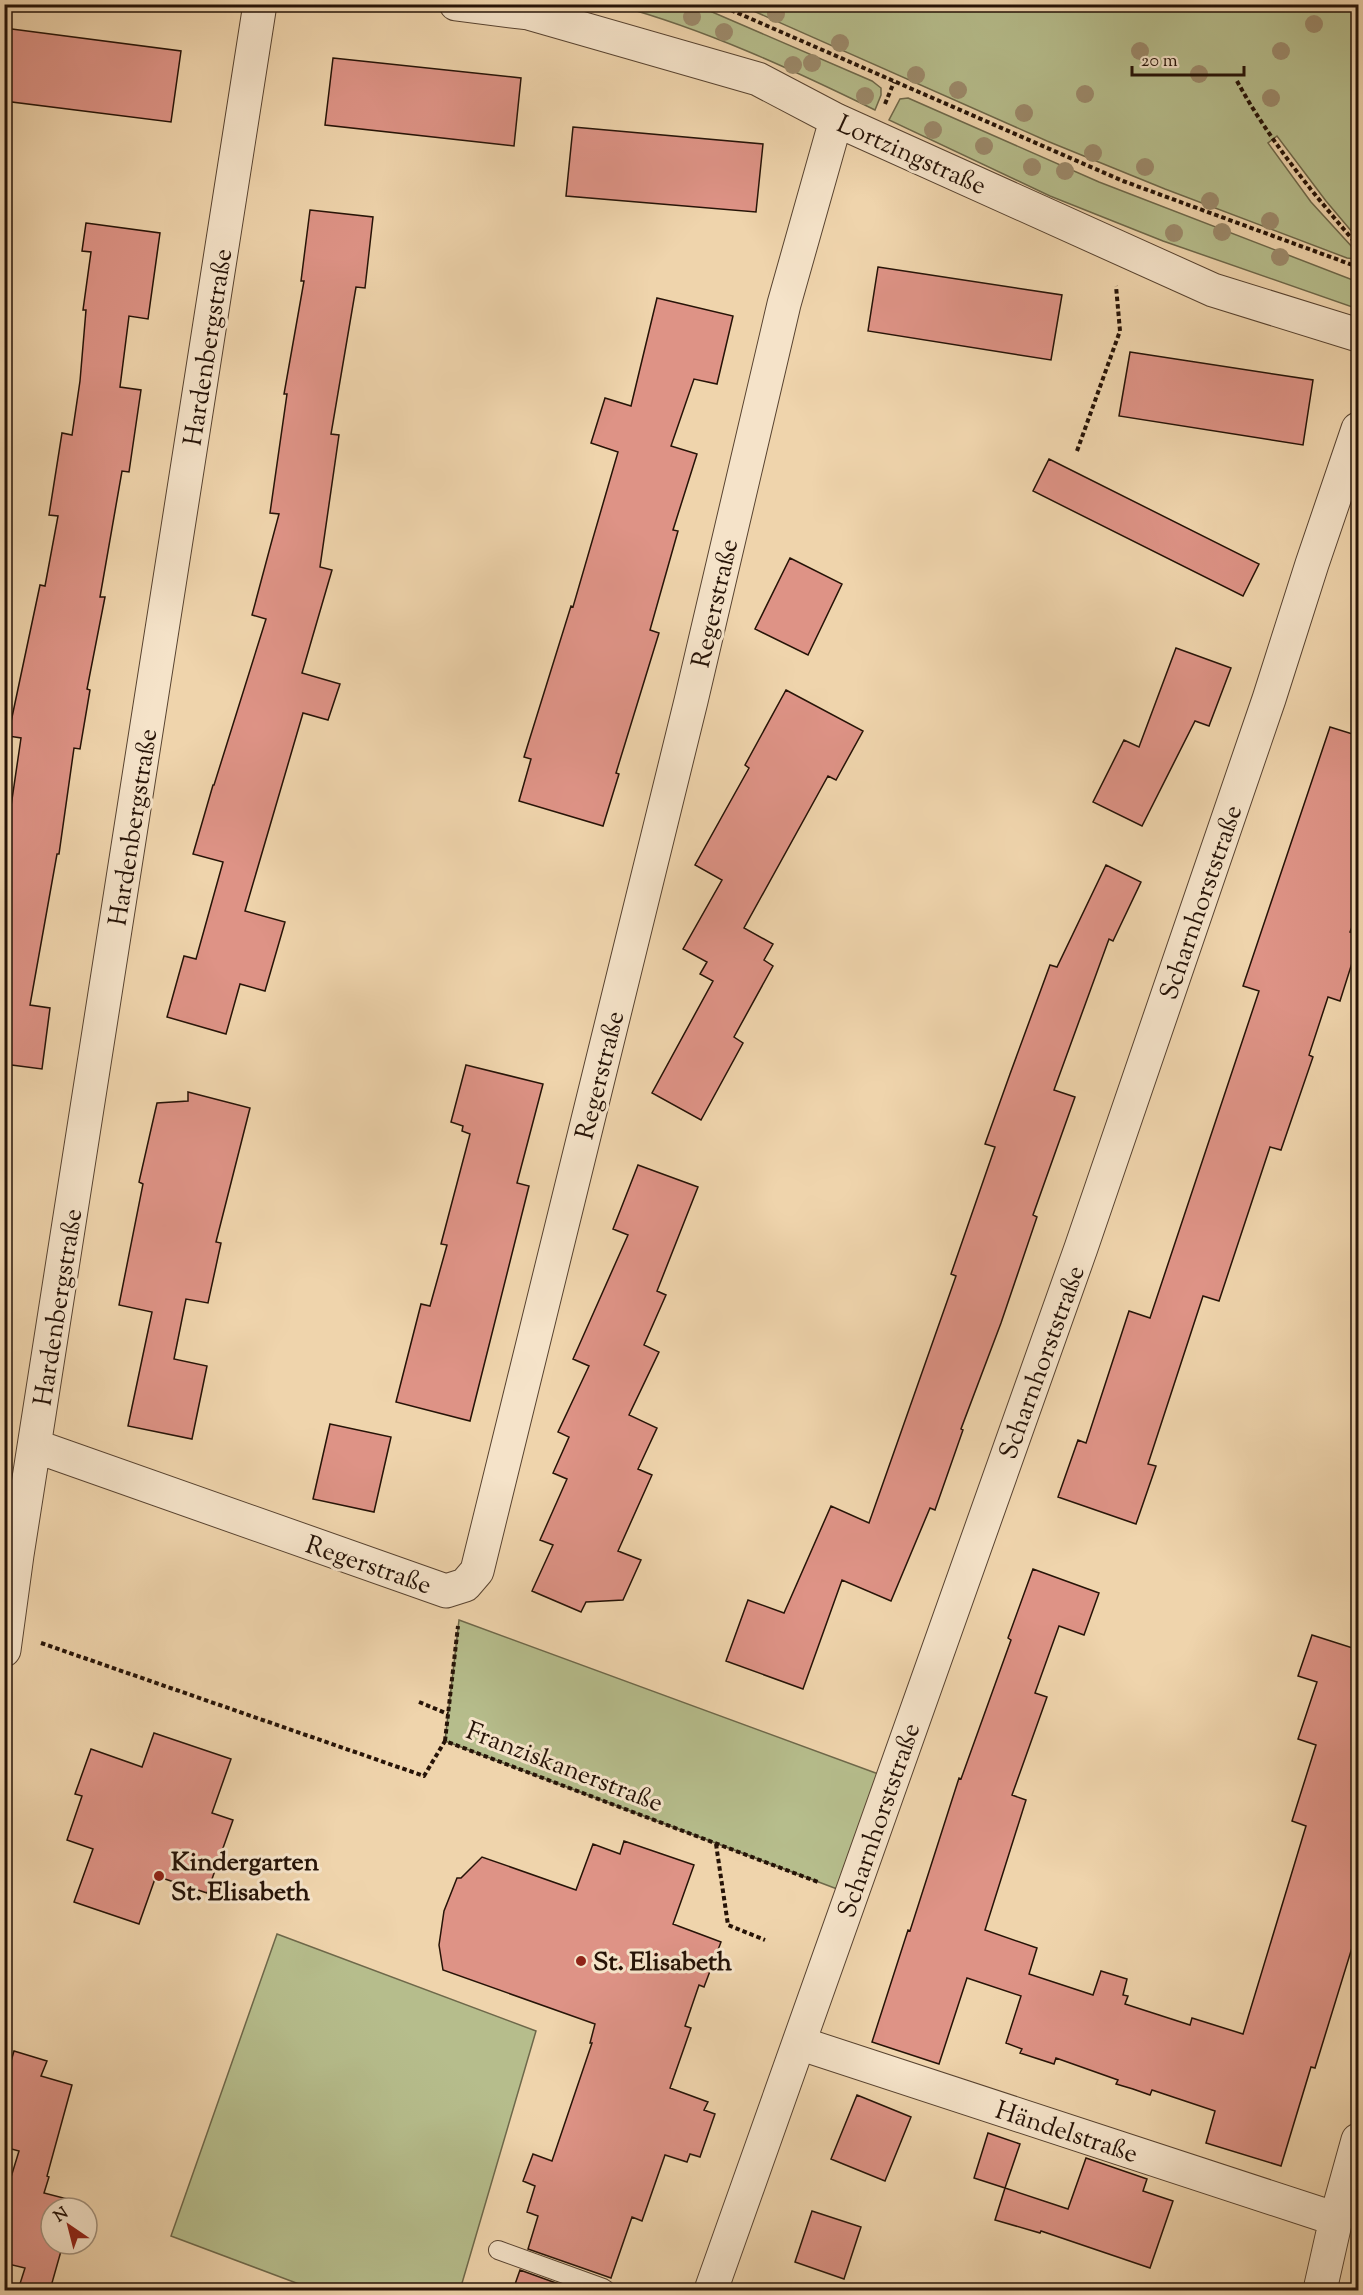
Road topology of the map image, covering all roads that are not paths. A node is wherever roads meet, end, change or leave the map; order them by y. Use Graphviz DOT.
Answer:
graph roads {
  1 [pos="260,4"];
  2 [pos="456,4"];
  3 [pos="836,120"];
  4 [pos="1359,335"];
  5 [pos="1359,429"];
  6 [pos="35,1446"];
  7 [pos="6,1641"];
  8 [pos="799,2043"];
  9 [pos="1359,2140"];
  10 [pos="1336,2219"];
  11 [pos="498,2250"];
  12 [pos="606,2290"];
  13 [pos="711,2290"];
  14 [pos="1320,2290"];
  1 -- 6 [label="street, Hardenbergstraße"];
  2 -- 3 [label="street, Lortzingstraße"];
  3 -- 4 [label="street, Lortzingstraße"];
  3 -- 6 [label="street, Regerstraße"];
  5 -- 8 [label="street, Scharnhorststraße"];
  6 -- 7 [label="street, Hardenbergstraße"];
  8 -- 10 [label="street, Händelstraße"];
  8 -- 13 [label="street, Scharnhorststraße"];
  9 -- 10 [label="street"];
  10 -- 14 [label="street"];
  11 -- 12 [label="lane"];
}
